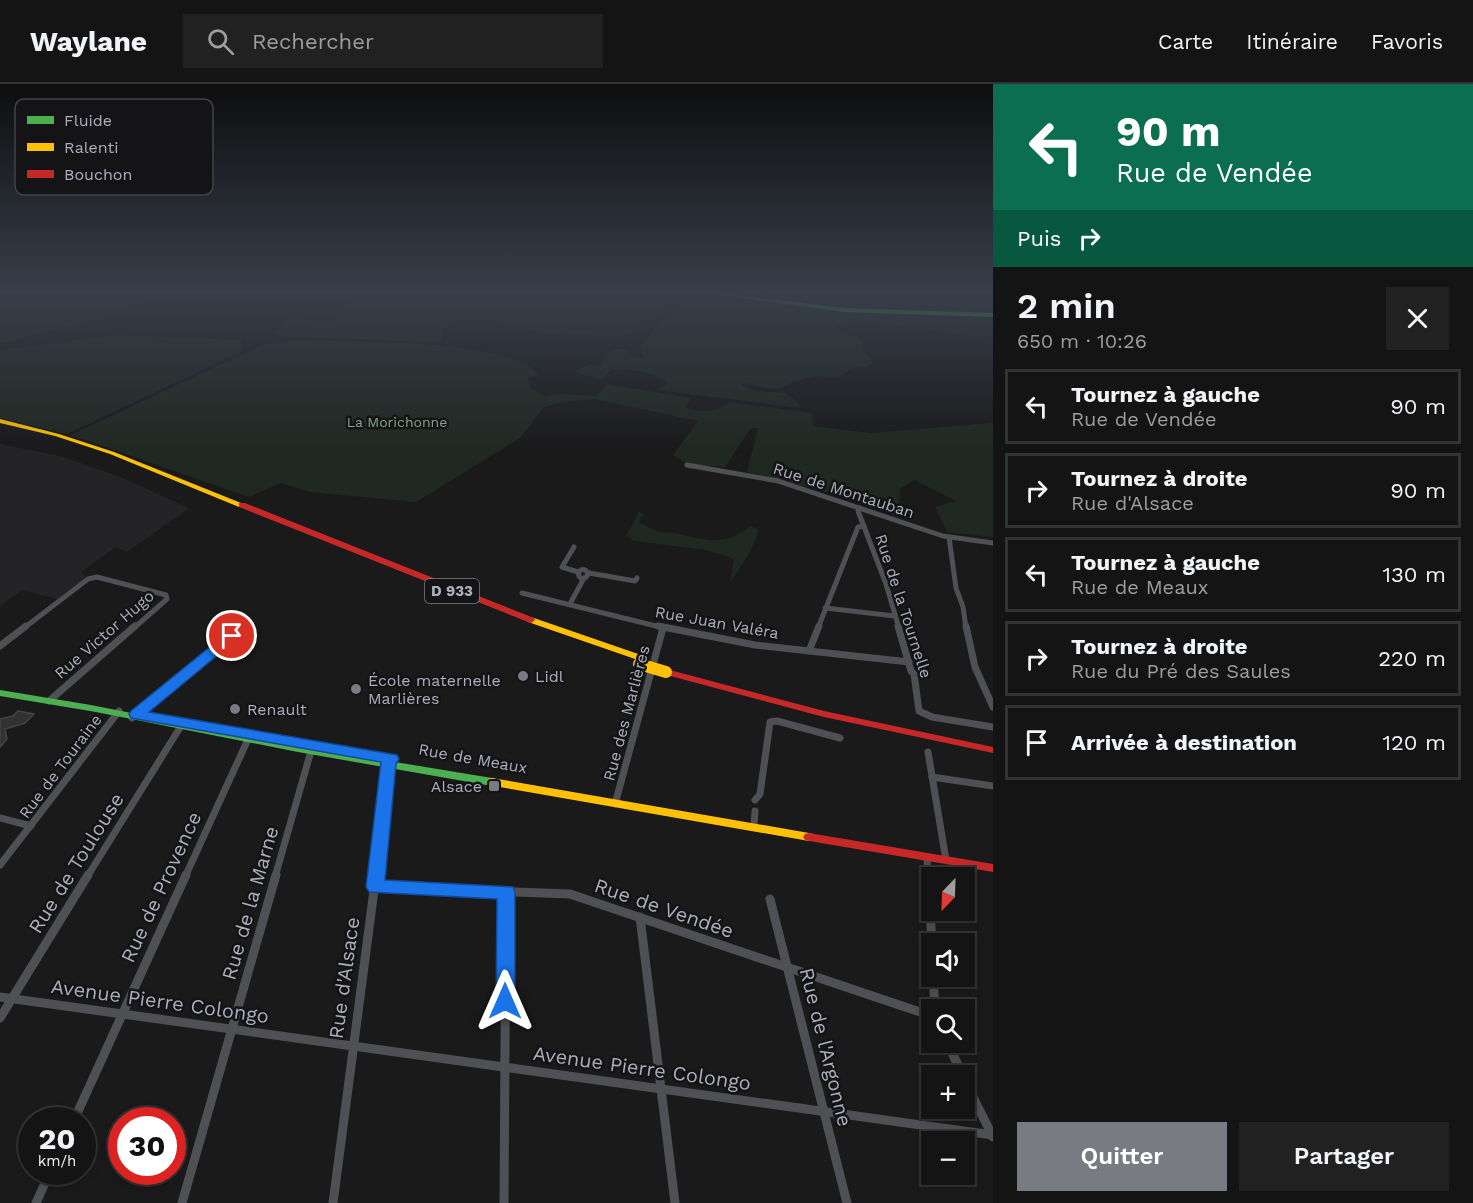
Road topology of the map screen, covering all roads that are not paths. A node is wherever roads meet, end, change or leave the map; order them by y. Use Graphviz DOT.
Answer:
graph roads {
  1 [pos="0,423"];
  2 [pos="687,465"];
  3 [pos="860,508"];
  4 [pos="864,526"];
  5 [pos="949,537"];
  6 [pos="993,543"];
  7 [pos="574,547"];
  8 [pos="586,575"];
  9 [pos="637,578"];
  10 [pos="522,593"];
  11 [pos="571,602"];
  12 [pos="825,608"];
  13 [pos="895,616"];
  14 [pos="250,621"];
  15 [pos="663,628"];
  16 [pos="0,646"];
  17 [pos="809,651"];
  18 [pos="909,662"];
  19 [pos="667,669"];
  20 [pos="0,693"];
  21 [pos="49,701"];
  22 [pos="993,707"];
  23 [pos="118,713"];
  24 [pos="135,716"];
  25 [pos="181,726"];
  26 [pos="993,727"];
  27 [pos="249,736"];
  28 [pos="840,738"];
  29 [pos="993,743"];
  30 [pos="993,750"];
  31 [pos="311,751"];
  32 [pos="927,752"];
  33 [pos="390,761"];
  34 [pos="447,772"];
  35 [pos="932,777"];
  36 [pos="993,786"];
  37 [pos="755,800"];
  38 [pos="616,802"];
  39 [pos="755,811"];
  40 [pos="0,818"];
  41 [pos="31,826"];
  42 [pos="754,826"];
  43 [pos="927,857"];
  44 [pos="946,860"];
  45 [pos="0,865"];
  46 [pos="993,868"];
  47 [pos="375,887"];
  48 [pos="506,892"];
  49 [pos="770,899"];
  50 [pos="640,917"];
  51 [pos="931,933"];
  52 [pos="788,967"];
  53 [pos="0,997"];
  54 [pos="12,999"];
  55 [pos="921,1012"];
  56 [pos="123,1013"];
  57 [pos="0,1018"];
  58 [pos="232,1028"];
  59 [pos="353,1046"];
  60 [pos="505,1067"];
  61 [pos="661,1089"];
  62 [pos="975,1100"];
  63 [pos="80,1107"];
  64 [pos="824,1112"];
  65 [pos="992,1135"];
  66 [pos="44,1185"];
  67 [pos="36,1203"];
  68 [pos="182,1203"];
  69 [pos="333,1203"];
  70 [pos="504,1203"];
  71 [pos="675,1203"];
  72 [pos="847,1203"];
  1 -- 19 [label="main road, D 933"];
  2 -- 3 [label="street, Rue de Montauban"];
  3 -- 4 [label="street, Rue de la Tournelle"];
  3 -- 5 [label="street, Rue de Montauban"];
  4 -- 12 [label="street"];
  4 -- 13 [label="street, Rue de la Tournelle"];
  5 -- 6 [label="street, Rue de Montauban"];
  5 -- 22 [label="street"];
  7 -- 8 [label="street"];
  8 -- 9 [label="street"];
  8 -- 11 [label="street"];
  10 -- 11 [label="street, Rue Juan Valéra"];
  11 -- 15 [label="street, Rue Juan Valéra"];
  12 -- 13 [label="street"];
  12 -- 17 [label="street"];
  13 -- 18 [label="street, Rue de la Tournelle"];
  14 -- 24 [label="street"];
  15 -- 17 [label="street, Rue Juan Valéra"];
  15 -- 38 [label="street, Rue des Marlières"];
  16 -- 21 [label="street, Rue Victor Hugo"];
  17 -- 18 [label="street, Rue Juan Valéra"];
  18 -- 26 [label="street, Rue de la Tournelle"];
  19 -- 29 [label="main road, D 933"];
  19 -- 30 [label="main road, D 933"];
  20 -- 21 [label="main road, Rue de Meaux"];
  21 -- 23 [label="main road, Rue de Meaux"];
  23 -- 24 [label="main road, Rue de Meaux"];
  23 -- 41 [label="street, Rue de Touraine"];
  24 -- 25 [label="main road, Rue de Meaux"];
  24 -- 27 [label="main road, Rue de Meaux"];
  25 -- 27 [label="main road, Rue de Meaux"];
  25 -- 54 [label="street, Rue de Toulouse"];
  27 -- 31 [label="main road, Rue de Meaux"];
  27 -- 33 [label="main road, Rue de Meaux"];
  27 -- 56 [label="street, Rue de Provence"];
  28 -- 37 [label="street"];
  31 -- 33 [label="main road, Rue de Meaux"];
  31 -- 58 [label="street, Rue de la Marne"];
  32 -- 35 [label="street"];
  33 -- 34 [label="main road, Rue de Meaux"];
  33 -- 34 [label="main road, Rue de Meaux"];
  33 -- 47 [label="street, Rue d'Alsace"];
  34 -- 38 [label="main road, Rue de Meaux"];
  35 -- 36 [label="street"];
  35 -- 44 [label="street"];
  38 -- 42 [label="main road, Rue de Meaux"];
  39 -- 42 [label="street"];
  40 -- 41 [label="street"];
  41 -- 45 [label="street, Rue de Touraine"];
  42 -- 43 [label="main road, Rue de Meaux"];
  43 -- 44 [label="main road, Rue de Meaux"];
  43 -- 51 [label="street"];
  44 -- 46 [label="main road, Rue de Meaux"];
  47 -- 48 [label="street, Rue de Vendée"];
  47 -- 59 [label="street, Rue d'Alsace"];
  48 -- 50 [label="street, Rue de Vendée"];
  48 -- 60 [label="street"];
  49 -- 52 [label="street, Rue de l'Argonne"];
  50 -- 52 [label="street, Rue de Vendée"];
  50 -- 61 [label="street"];
  52 -- 55 [label="street, Rue de Vendée"];
  52 -- 64 [label="street, Rue de l'Argonne"];
  53 -- 54 [label="street, Avenue Pierre Colongo"];
  54 -- 56 [label="street, Avenue Pierre Colongo"];
  54 -- 57 [label="street, Rue de Toulouse"];
  56 -- 58 [label="street, Avenue Pierre Colongo"];
  56 -- 63 [label="street, Rue de Provence"];
  58 -- 59 [label="street, Avenue Pierre Colongo"];
  58 -- 68 [label="street, Rue de la Marne"];
  59 -- 60 [label="street, Avenue Pierre Colongo"];
  59 -- 69 [label="street, Rue d'Alsace"];
  60 -- 61 [label="street, Avenue Pierre Colongo"];
  60 -- 70 [label="street"];
  61 -- 64 [label="street, Avenue Pierre Colongo"];
  61 -- 71 [label="street"];
  62 -- 65 [label="street"];
  64 -- 65 [label="street, Avenue Pierre Colongo"];
  64 -- 72 [label="street, Rue de l'Argonne"];
  66 -- 67 [label="street"];
}
